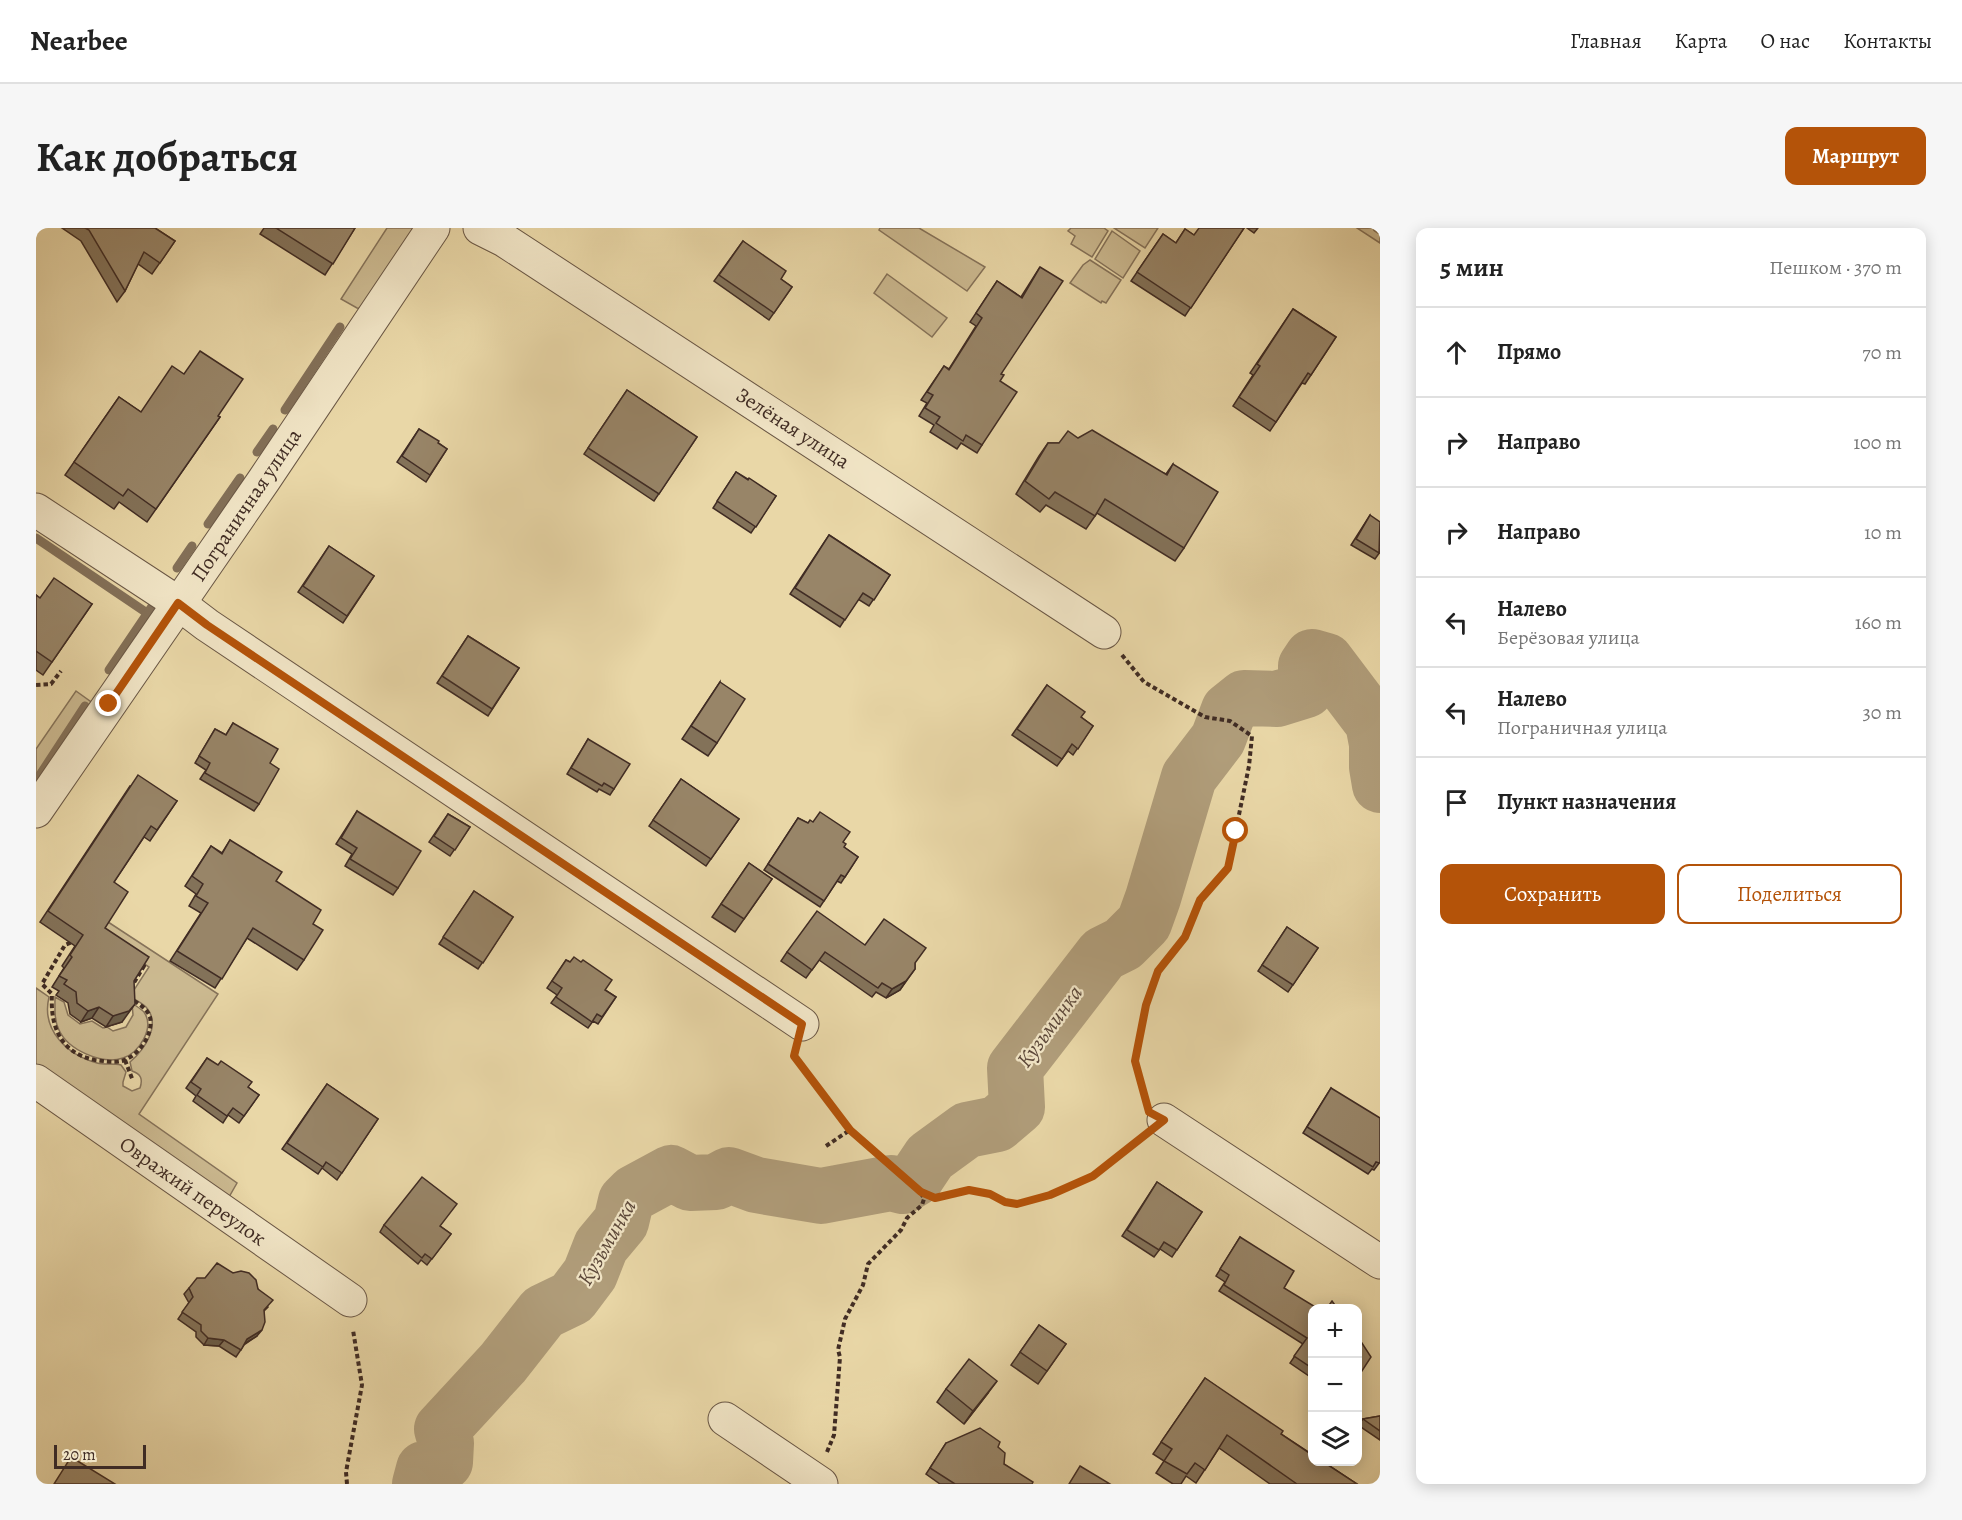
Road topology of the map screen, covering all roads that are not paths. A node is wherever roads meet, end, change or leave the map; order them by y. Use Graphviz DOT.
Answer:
graph roads {
  1 [pos="433,228"];
  2 [pos="480,228"];
  3 [pos="36,510"];
  4 [pos="178,603"];
  5 [pos="1104,632"];
  6 [pos="36,811"];
  7 [pos="802,1024"];
  8 [pos="36,1081"];
  9 [pos="1164,1120"];
  10 [pos="1380,1262"];
  11 [pos="350,1300"];
  12 [pos="725,1419"];
  13 [pos="819,1482"];
  1 -- 4 [label="street, Пограничная улица"];
  2 -- 5 [label="street, Зелёная улица"];
  3 -- 4 [label="street"];
  4 -- 6 [label="street, Пограничная улица"];
  4 -- 7 [label="street"];
  8 -- 11 [label="street, Овражий переулок"];
  9 -- 10 [label="street"];
  12 -- 13 [label="street"];
}
